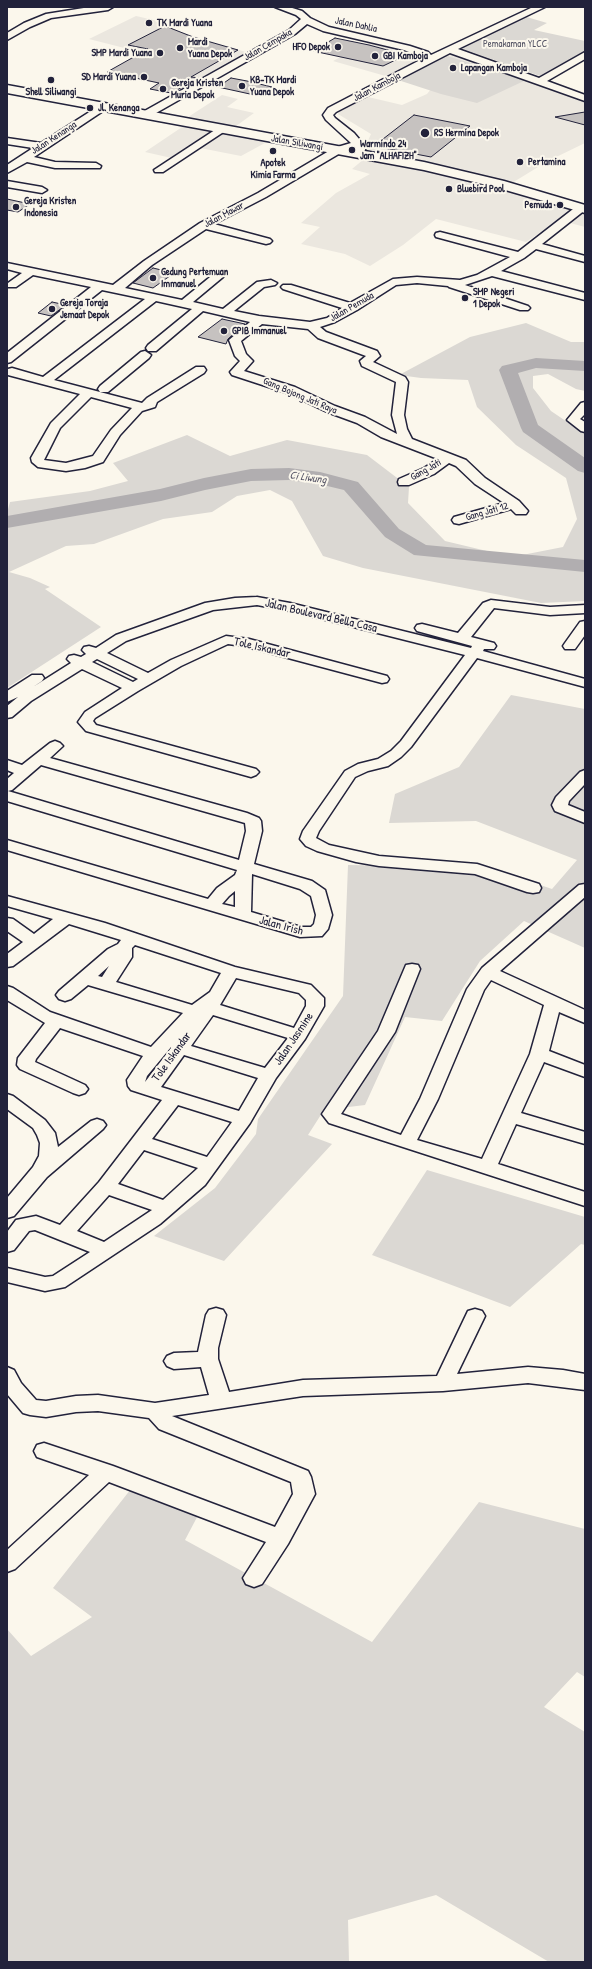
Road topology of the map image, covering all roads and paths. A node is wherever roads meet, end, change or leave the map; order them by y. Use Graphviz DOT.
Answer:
graph roads {
  1 [pos="108,7"];
  2 [pos="280,7"];
  3 [pos="540,7"];
  4 [pos="298,9"];
  5 [pos="306,20"];
  6 [pos="334,31"];
  7 [pos="292,32"];
  8 [pos="7,37"];
  9 [pos="450,50"];
  10 [pos="585,55"];
  11 [pos="430,59"];
  12 [pos="539,82"];
  13 [pos="7,89"];
  14 [pos="585,98"];
  15 [pos="102,107"];
  16 [pos="145,115"];
  17 [pos="221,128"];
  18 [pos="7,141"];
  19 [pos="42,146"];
  20 [pos="357,148"];
  21 [pos="338,150"];
  22 [pos="22,160"];
  23 [pos="96,166"];
  24 [pos="7,170"];
  25 [pos="159,170"];
  26 [pos="83,174"];
  27 [pos="7,184"];
  28 [pos="42,190"];
  29 [pos="583,208"];
  30 [pos="204,225"];
  31 [pos="440,235"];
  32 [pos="266,241"];
  33 [pos="534,245"];
  34 [pos="520,256"];
  35 [pos="585,259"];
  36 [pos="7,266"];
  37 [pos="31,271"];
  38 [pos="492,272"];
  39 [pos="219,275"];
  40 [pos="271,283"];
  41 [pos="447,283"];
  42 [pos="12,285"];
  43 [pos="100,286"];
  44 [pos="287,287"];
  45 [pos="116,289"];
  46 [pos="155,297"];
  47 [pos="585,297"];
  48 [pos="184,304"];
  49 [pos="200,308"];
  50 [pos="353,308"];
  51 [pos="524,308"];
  52 [pos="225,313"];
  53 [pos="259,320"];
  54 [pos="311,326"];
  55 [pos="7,359"];
  56 [pos="200,370"];
  57 [pos="12,372"];
  58 [pos="49,378"];
  59 [pos="104,389"];
  60 [pos="88,393"];
  61 [pos="151,401"];
  62 [pos="585,406"];
  63 [pos="139,407"];
  64 [pos="585,428"];
  65 [pos="407,441"];
  66 [pos="448,458"];
  67 [pos="404,482"];
  68 [pos="517,508"];
  69 [pos="460,520"];
  70 [pos="585,609"];
  71 [pos="550,611"];
  72 [pos="585,620"];
  73 [pos="585,625"];
  74 [pos="462,637"];
  75 [pos="570,646"];
  76 [pos="478,648"];
  77 [pos="91,650"];
  78 [pos="76,660"];
  79 [pos="585,677"];
  80 [pos="149,679"];
  81 [pos="382,679"];
  82 [pos="585,683"];
  83 [pos="133,688"];
  84 [pos="7,698"];
  85 [pos="7,714"];
  86 [pos="55,746"];
  87 [pos="38,759"];
  88 [pos="7,765"];
  89 [pos="251,772"];
  90 [pos="585,775"];
  91 [pos="13,779"];
  92 [pos="7,796"];
  93 [pos="585,818"];
  94 [pos="7,845"];
  95 [pos="245,873"];
  96 [pos="534,888"];
  97 [pos="585,889"];
  98 [pos="7,901"];
  99 [pos="211,906"];
  100 [pos="243,915"];
  101 [pos="66,918"];
  102 [pos="7,924"];
  103 [pos="34,942"];
  104 [pos="127,943"];
  105 [pos="7,962"];
  106 [pos="412,969"];
  107 [pos="231,971"];
  108 [pos="488,972"];
  109 [pos="84,978"];
  110 [pos="105,985"];
  111 [pos="7,992"];
  112 [pos="65,995"];
  113 [pos="554,1002"];
  114 [pos="205,1008"];
  115 [pos="585,1017"];
  116 [pos="56,1021"];
  117 [pos="299,1035"];
  118 [pos="179,1048"];
  119 [pos="154,1054"];
  120 [pos="539,1054"];
  121 [pos="585,1071"];
  122 [pos="269,1075"];
  123 [pos="79,1089"];
  124 [pos="149,1090"];
  125 [pos="174,1097"];
  126 [pos="7,1100"];
  127 [pos="511,1116"];
  128 [pos="244,1120"];
  129 [pos="97,1125"];
  130 [pos="585,1138"];
  131 [pos="141,1142"];
  132 [pos="406,1143"];
  133 [pos="211,1165"];
  134 [pos="487,1167"];
  135 [pos="40,1172"];
  136 [pos="106,1187"];
  137 [pos="585,1199"];
  138 [pos="10,1202"];
  139 [pos="167,1208"];
  140 [pos="64,1233"];
  141 [pos="7,1245"];
  142 [pos="105,1250"];
  143 [pos="7,1275"];
  144 [pos="216,1315"];
  145 [pos="475,1316"];
  146 [pos="208,1359"];
  147 [pos="174,1361"];
  148 [pos="7,1375"];
  149 [pos="585,1382"];
  150 [pos="443,1383"];
  151 [pos="221,1400"];
  152 [pos="154,1411"];
  153 [pos="44,1451"];
  154 [pos="106,1472"];
  155 [pos="280,1538"];
  156 [pos="7,1563"];
  157 [pos="254,1578"];
  1 -- 8 [label="street"];
  2 -- 4 [label="street, Jalan Dahlia"];
  3 -- 9 [label="street, Jalan Kamboja"];
  4 -- 5 [label="street, Jalan Dahlia"];
  5 -- 6 [label="street, Jalan Dahlia"];
  5 -- 7 [label="street, Jalan Cempaka"];
  6 -- 7 [label="street"];
  6 -- 11 [label="street, Jalan Dahlia"];
  7 -- 16 [label="street, Jalan Cempaka"];
  9 -- 11 [label="street, Jalan Kamboja"];
  9 -- 12 [label="street"];
  10 -- 12 [label="street"];
  11 -- 20 [label="street, Jalan Kamboja"];
  12 -- 14 [label="street"];
  13 -- 15 [label="main road, Jalan Siliwangi"];
  15 -- 16 [label="main road, Jalan Siliwangi"];
  15 -- 19 [label="street, Jalan Kenanga"];
  16 -- 17 [label="main road, Jalan Siliwangi"];
  17 -- 21 [label="main road, Jalan Siliwangi"];
  17 -- 25 [label="street"];
  18 -- 19 [label="street"];
  19 -- 22 [label="street, Jalan Kenanga"];
  20 -- 21 [label="main road, Jalan Siliwangi"];
  20 -- 29 [label="main road, Jalan Siliwangi"];
  21 -- 30 [label="street, Jalan Mawar"];
  22 -- 23 [label="street"];
  22 -- 24 [label="street, Jalan Kenanga"];
  22 -- 26 [label="street"];
  27 -- 28 [label="street"];
  29 -- 33 [label="street, Jalan Pemuda"];
  30 -- 32 [label="street"];
  30 -- 45 [label="street, Jalan Mawar"];
  31 -- 34 [label="street"];
  33 -- 34 [label="street, Jalan Pemuda"];
  33 -- 35 [label="street"];
  34 -- 38 [label="street, Jalan Pemuda"];
  36 -- 37 [label="street, Jalan Pemuda"];
  37 -- 42 [label="street"];
  37 -- 43 [label="street, Jalan Pemuda"];
  38 -- 41 [label="street, Jalan Pemuda"];
  38 -- 47 [label="street"];
  39 -- 48 [label="street"];
  40 -- 52 [label="street"];
  41 -- 50 [label="street, Jalan Pemuda"];
  41 -- 51 [label="street"];
  43 -- 45 [label="street, Jalan Pemuda"];
  43 -- 55 [label="street"];
  44 -- 50 [label="street"];
  45 -- 46 [label="street, Jalan Pemuda"];
  46 -- 48 [label="street, Jalan Pemuda"];
  46 -- 58 [label="street"];
  48 -- 49 [label="street, Jalan Pemuda"];
  49 -- 52 [label="street, Jalan Pemuda"];
  49 -- 59 [label="street"];
  50 -- 54 [label="street, Jalan Pemuda"];
  52 -- 53 [label="street, Jalan Pemuda"];
  53 -- 54 [label="street, Jalan Pemuda"];
  53 -- 65 [label="street, Gang Bojong Jati Raya"];
  54 -- 65 [label="street"];
  56 -- 61 [label="street"];
  57 -- 58 [label="street"];
  58 -- 59 [label="street"];
  58 -- 60 [label="street"];
  59 -- 61 [label="street"];
  60 -- 63 [label="street"];
  60 -- 63 [label="street"];
  61 -- 63 [label="street"];
  62 -- 64 [label="street"];
  65 -- 66 [label="street, Gang Bojong Jati Raya"];
  66 -- 67 [label="street, Gang Jati"];
  66 -- 68 [label="street, Gang Bojong Jati Raya"];
  68 -- 69 [label="street, Gang Jati 12"];
  70 -- 71 [label="street"];
  71 -- 72 [label="street"];
  71 -- 74 [label="street"];
  73 -- 75 [label="street"];
  74 -- 76 [label="street, Jalan Boulevard Bella Casa"];
  74 -- 77 [label="street, Jalan Boulevard Bella Casa"];
  76 -- 77 [label="street, Jalan Boulevard Bella Casa"];
  76 -- 79 [label="street, Jalan Boulevard Bella Casa"];
  76 -- 82 [label="street, Jalan Boulevard Bella Casa"];
  76 -- 96 [label="street"];
  77 -- 78 [label="street, Jalan Boulevard Bella Casa"];
  77 -- 80 [label="street"];
  78 -- 83 [label="street"];
  78 -- 84 [label="street, Jalan Boulevard Bella Casa"];
  78 -- 85 [label="street, Jalan Boulevard Bella Casa"];
  80 -- 81 [label="street, Tole Iskandar"];
  80 -- 83 [label="street, Tole Iskandar"];
  83 -- 89 [label="street"];
  86 -- 87 [label="street"];
  87 -- 91 [label="street"];
  87 -- 95 [label="street"];
  88 -- 91 [label="street"];
  90 -- 93 [label="street"];
  92 -- 95 [label="street, Jalan Irish"];
  94 -- 99 [label="street, Jalan Irish"];
  95 -- 99 [label="street"];
  95 -- 100 [label="street"];
  95 -- 100 [label="street, Jalan Irish"];
  97 -- 108 [label="street"];
  98 -- 101 [label="street, Jalan Jasmine"];
  99 -- 100 [label="street, Jalan Irish"];
  101 -- 103 [label="street"];
  101 -- 104 [label="street, Jalan Jasmine"];
  102 -- 103 [label="street"];
  103 -- 105 [label="street"];
  104 -- 107 [label="street, Jalan Jasmine"];
  104 -- 109 [label="street"];
  104 -- 110 [label="street"];
  106 -- 132 [label="street"];
  107 -- 114 [label="street"];
  107 -- 117 [label="street, Jalan Jasmine"];
  108 -- 113 [label="street"];
  108 -- 132 [label="street"];
  109 -- 110 [label="street"];
  109 -- 112 [label="street"];
  110 -- 114 [label="street"];
  111 -- 116 [label="street, Tole Iskandar"];
  113 -- 115 [label="street"];
  113 -- 120 [label="street"];
  114 -- 117 [label="street"];
  114 -- 118 [label="street, Tole Iskandar"];
  114 -- 119 [label="street"];
  116 -- 119 [label="street, Tole Iskandar"];
  116 -- 123 [label="street"];
  117 -- 122 [label="street, Jalan Jasmine"];
  118 -- 122 [label="street, Jalan Jasmine"];
  118 -- 124 [label="street, Tole Iskandar"];
  119 -- 124 [label="street, Tole Iskandar"];
  120 -- 121 [label="street"];
  120 -- 127 [label="street"];
  122 -- 128 [label="street"];
  124 -- 125 [label="street"];
  125 -- 128 [label="street"];
  125 -- 131 [label="street"];
  126 -- 135 [label="street"];
  127 -- 130 [label="street"];
  127 -- 134 [label="street"];
  128 -- 133 [label="street"];
  129 -- 135 [label="street"];
  131 -- 133 [label="street"];
  131 -- 136 [label="street"];
  132 -- 134 [label="street"];
  133 -- 139 [label="street"];
  134 -- 137 [label="street"];
  135 -- 138 [label="street"];
  136 -- 139 [label="street"];
  136 -- 140 [label="street"];
  139 -- 142 [label="street"];
  140 -- 141 [label="street"];
  140 -- 142 [label="street"];
  142 -- 143 [label="street"];
  144 -- 146 [label="street"];
  145 -- 150 [label="street"];
  146 -- 147 [label="street"];
  146 -- 151 [label="street"];
  148 -- 152 [label="street"];
  149 -- 150 [label="street"];
  150 -- 151 [label="street"];
  151 -- 152 [label="street"];
  152 -- 155 [label="street"];
  153 -- 154 [label="street"];
  154 -- 155 [label="street"];
  154 -- 156 [label="street"];
  155 -- 157 [label="street"];
}
